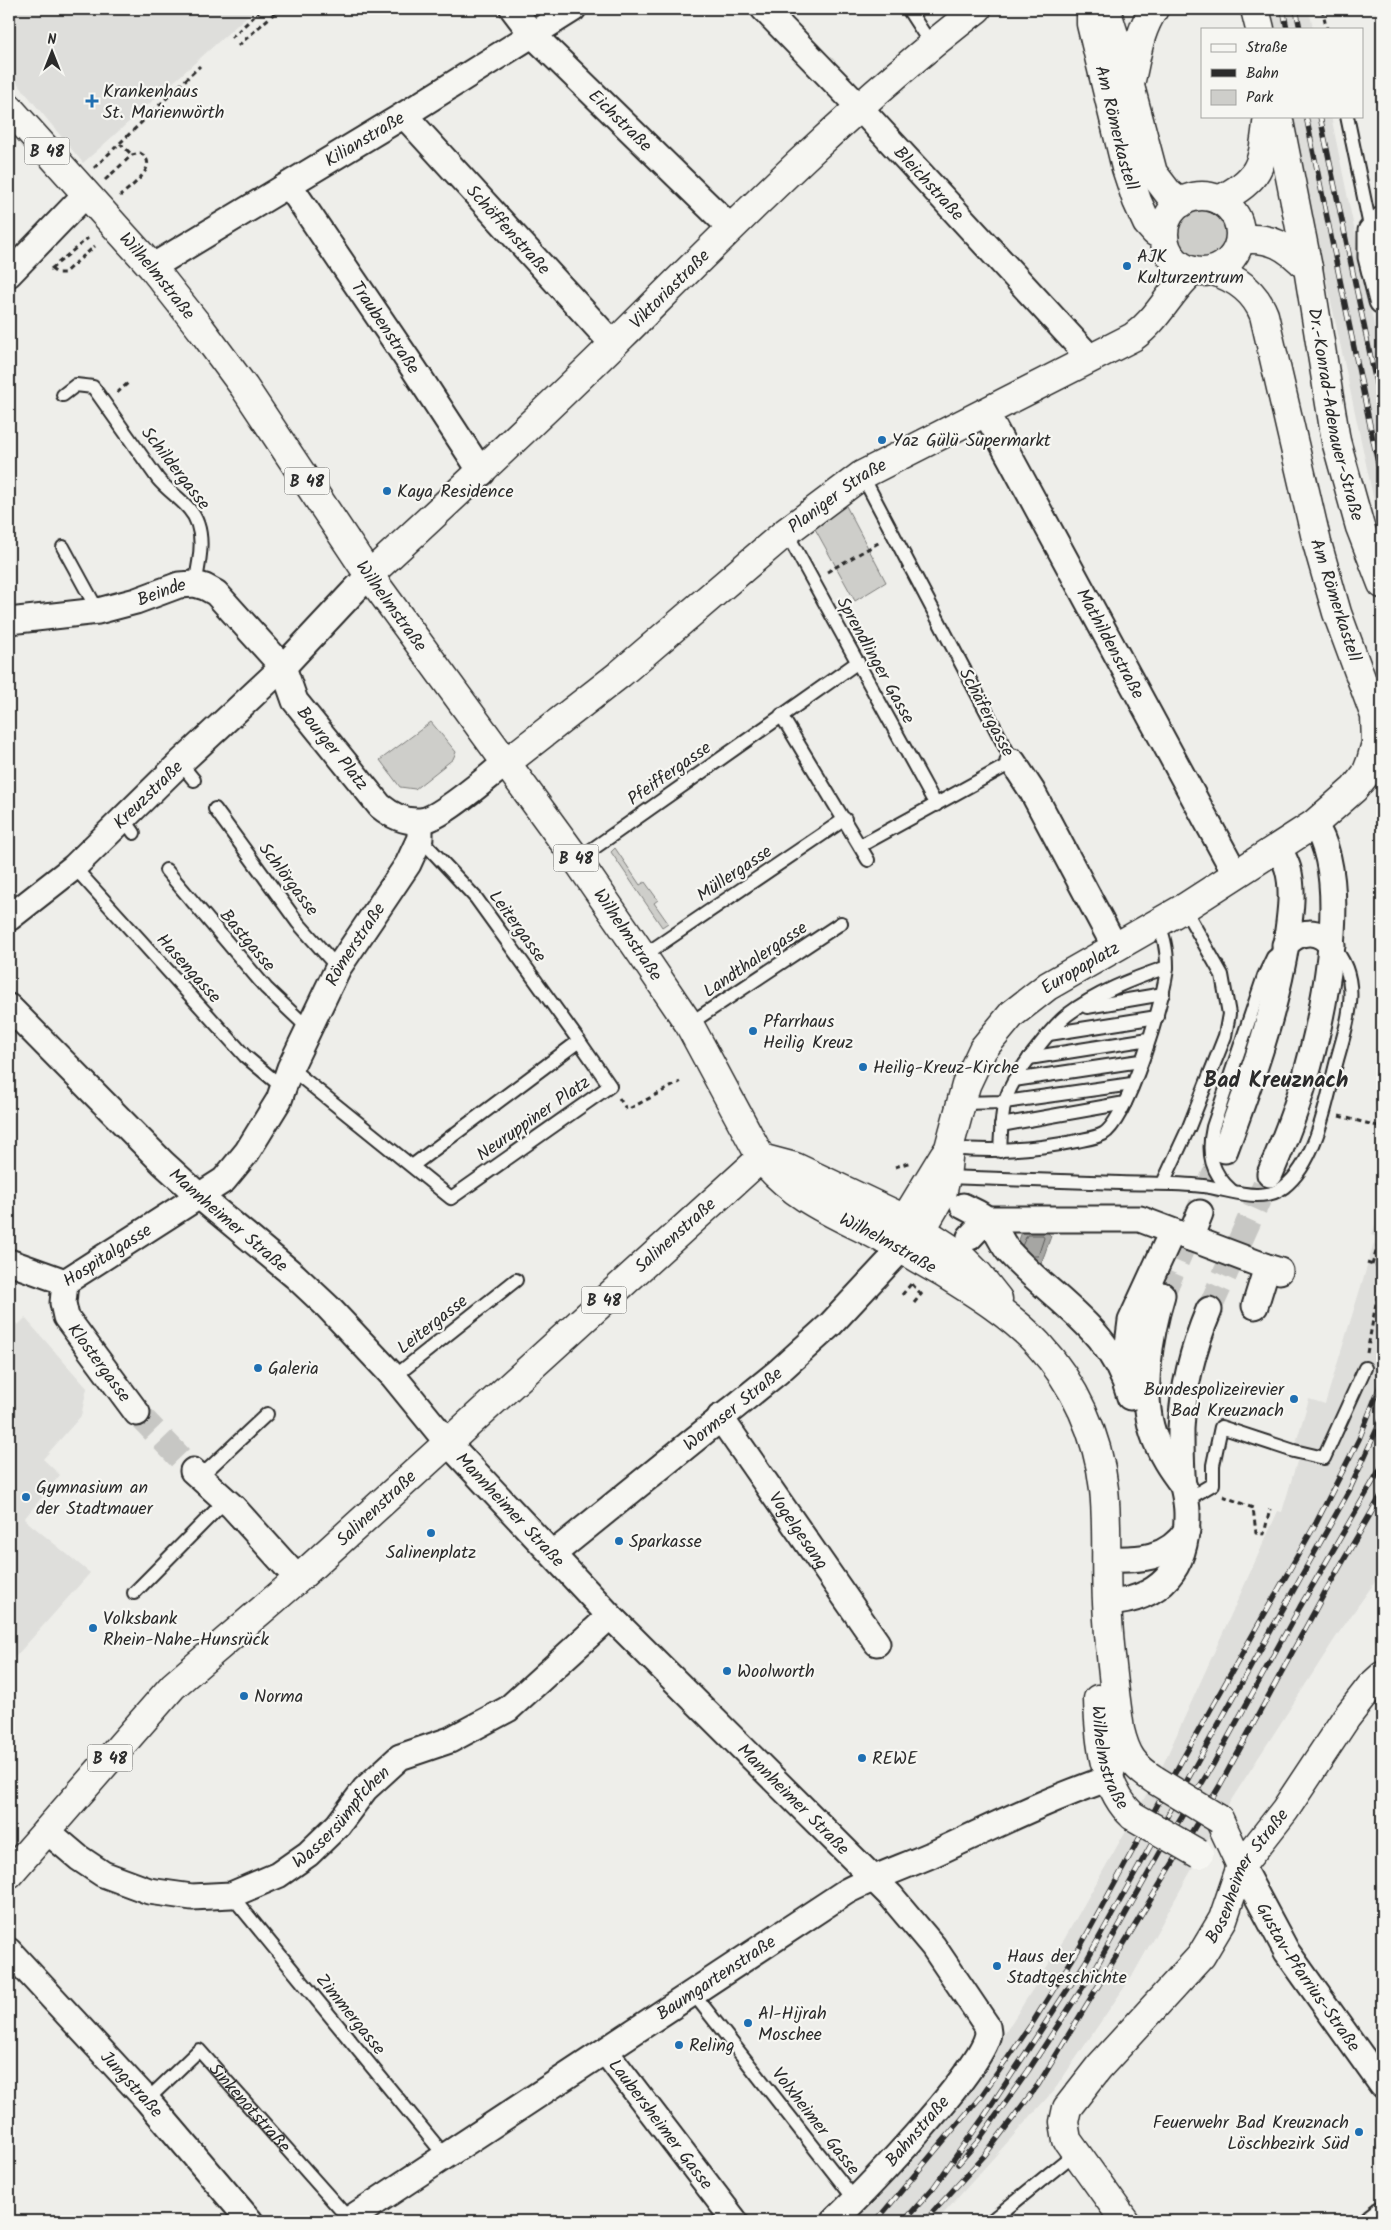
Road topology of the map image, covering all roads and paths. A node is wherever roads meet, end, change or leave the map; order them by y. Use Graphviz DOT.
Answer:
graph roads {
  1 [pos="262,9"];
  2 [pos="279,9"];
  3 [pos="513,9"];
  4 [pos="573,9"];
  5 [pos="764,9"];
  6 [pos="908,9"];
  7 [pos="977,9"];
  8 [pos="1091,9"];
  9 [pos="1106,9"];
  10 [pos="1154,9"];
  11 [pos="1256,9"];
  12 [pos="1322,9"];
  13 [pos="1260,28"];
  14 [pos="1327,28"];
  15 [pos="532,34"];
  16 [pos="231,38"];
  17 [pos="238,46"];
  18 [pos="932,46"];
  19 [pos="200,66"];
  20 [pos="1130,86"];
  21 [pos="9,108"];
  22 [pos="860,108"];
  23 [pos="404,115"];
  24 [pos="1268,118"];
  25 [pos="1278,118"];
  26 [pos="1348,118"];
  27 [pos="120,143"];
  28 [pos="132,155"];
  29 [pos="92,184"];
  30 [pos="288,185"];
  31 [pos="119,196"];
  32 [pos="1219,200"];
  33 [pos="1181,203"];
  34 [pos="1377,225"];
  35 [pos="731,228"];
  36 [pos="1164,237"];
  37 [pos="88,238"];
  38 [pos="1238,244"];
  39 [pos="94,246"];
  40 [pos="152,267"];
  41 [pos="1203,271"];
  42 [pos="9,274"];
  43 [pos="1310,281"];
  44 [pos="1382,301"];
  45 [pos="613,344"];
  46 [pos="1091,359"];
  47 [pos="1281,383"];
  48 [pos="63,395"];
  49 [pos="986,412"];
  50 [pos="482,473"];
  51 [pos="862,475"];
  52 [pos="786,532"];
  53 [pos="894,534"];
  54 [pos="63,547"];
  55 [pos="369,575"];
  56 [pos="813,580"];
  57 [pos="195,584"];
  58 [pos="1382,584"];
  59 [pos="98,612"];
  60 [pos="10,618"];
  61 [pos="858,662"];
  62 [pos="283,667"];
  63 [pos="781,715"];
  64 [pos="1013,762"];
  65 [pos="506,763"];
  66 [pos="936,804"];
  67 [pos="215,809"];
  68 [pos="845,820"];
  69 [pos="1314,824"];
  70 [pos="420,830"];
  71 [pos="860,846"];
  72 [pos="1279,848"];
  73 [pos="577,860"];
  74 [pos="868,860"];
  75 [pos="74,867"];
  76 [pos="166,870"];
  77 [pos="1236,875"];
  78 [pos="1184,908"];
  79 [pos="9,918"];
  80 [pos="841,923"];
  81 [pos="1157,923"];
  82 [pos="1286,945"];
  83 [pos="1332,946"];
  84 [pos="1115,947"];
  85 [pos="643,956"];
  86 [pos="1167,967"];
  87 [pos="338,968"];
  88 [pos="1163,994"];
  89 [pos="9,1007"];
  90 [pos="1079,1008"];
  91 [pos="1157,1017"];
  92 [pos="689,1024"];
  93 [pos="308,1029"];
  94 [pos="1049,1034"];
  95 [pos="1148,1039"];
  96 [pos="579,1041"];
  97 [pos="1029,1058"];
  98 [pos="1140,1061"];
  99 [pos="286,1078"];
  100 [pos="1014,1080"];
  101 [pos="680,1082"];
  102 [pos="1132,1084"];
  103 [pos="610,1086"];
  104 [pos="1005,1102"];
  105 [pos="961,1103"];
  106 [pos="1125,1103"];
  107 [pos="1324,1112"];
  108 [pos="1002,1125"];
  109 [pos="745,1126"];
  110 [pos="1382,1127"];
  111 [pos="949,1148"];
  112 [pos="1225,1150"];
  113 [pos="1000,1151"];
  114 [pos="760,1158"];
  115 [pos="412,1166"];
  116 [pos="795,1167"];
  117 [pos="1270,1174"];
  118 [pos="946,1177"];
  119 [pos="1163,1183"];
  120 [pos="1232,1191"];
  121 [pos="198,1195"];
  122 [pos="963,1206"];
  123 [pos="1200,1213"];
  124 [pos="987,1219"];
  125 [pos="913,1224"];
  126 [pos="1382,1232"];
  127 [pos="1181,1235"];
  128 [pos="970,1237"];
  129 [pos="901,1249"];
  130 [pos="9,1262"];
  131 [pos="1367,1263"];
  132 [pos="1372,1265"];
  133 [pos="1382,1269"];
  134 [pos="516,1280"];
  135 [pos="65,1282"];
  136 [pos="921,1294"];
  137 [pos="902,1295"];
  138 [pos="1162,1295"];
  139 [pos="1255,1306"];
  140 [pos="1209,1310"];
  141 [pos="1019,1326"];
  142 [pos="1364,1368"];
  143 [pos="394,1377"];
  144 [pos="137,1412"];
  145 [pos="267,1414"];
  146 [pos="720,1417"];
  147 [pos="1181,1430"];
  148 [pos="1152,1431"];
  149 [pos="447,1442"];
  150 [pos="197,1474"];
  151 [pos="1185,1493"];
  152 [pos="1215,1493"];
  153 [pos="226,1500"];
  154 [pos="1270,1509"];
  155 [pos="1187,1530"];
  156 [pos="553,1554"];
  157 [pos="1106,1559"];
  158 [pos="298,1579"];
  159 [pos="134,1593"];
  160 [pos="1107,1603"];
  161 [pos="610,1616"];
  162 [pos="877,1643"];
  163 [pos="1382,1676"];
  164 [pos="1122,1740"];
  165 [pos="1110,1778"];
  166 [pos="1220,1820"];
  167 [pos="46,1830"];
  168 [pos="1268,1830"];
  169 [pos="1241,1866"];
  170 [pos="9,1874"];
  171 [pos="872,1878"];
  172 [pos="231,1895"];
  173 [pos="9,1951"];
  174 [pos="693,1993"];
  175 [pos="988,2033"];
  176 [pos="605,2051"];
  177 [pos="1382,2085"];
  178 [pos="147,2100"];
  179 [pos="1075,2153"];
  180 [pos="445,2156"];
  181 [pos="856,2201"];
  182 [pos="1382,2214"];
  183 [pos="356,2219"];
  184 [pos="250,2221"];
  185 [pos="735,2221"];
  186 [pos="834,2221"];
  187 [pos="991,2221"];
  188 [pos="1125,2221"];
  189 [pos="1373,2221"];
  1 -- 16 [label="path"];
  2 -- 17 [label="path"];
  3 -- 15 [label="street, Eichstraße"];
  4 -- 15 [label="street, Kilianstraße"];
  5 -- 22 [label="street, Bleichstraße"];
  6 -- 18 [label="lane"];
  7 -- 18 [label="street, Viktoriastraße"];
  8 -- 36 [label="street, Am Römerkastell"];
  9 -- 20 [label="street, Am Römerkastell"];
  10 -- 20 [label="street"];
  11 -- 13 [label="street"];
  12 -- 14 [label="path"];
  15 -- 23 [label="street, Kilianstraße"];
  15 -- 35 [label="street, Eichstraße"];
  18 -- 22 [label="street, Viktoriastraße"];
  19 -- 27 [label="path"];
  20 -- 33 [label="street, Am Römerkastell"];
  21 -- 29 [label="street, Wilhelmstraße / B 48"];
  22 -- 35 [label="street, Viktoriastraße"];
  22 -- 46 [label="street, Bleichstraße"];
  23 -- 30 [label="street, Kilianstraße"];
  23 -- 45 [label="street, Schöffenstraße"];
  24 -- 32 [label="street"];
  25 -- 43 [label="street, Dr.-Konrad-Adenauer-Straße"];
  26 -- 34 [label="lane"];
  27 -- 28 [label="path"];
  27 -- 29 [label="path"];
  28 -- 29 [label="path"];
  28 -- 31 [label="path"];
  29 -- 40 [label="street, Wilhelmstraße / B 48"];
  29 -- 42 [label="street"];
  30 -- 40 [label="street, Kilianstraße"];
  30 -- 50 [label="street, Traubenstraße"];
  32 -- 33 [label="street"];
  32 -- 38 [label="street, Am Römerkastell"];
  33 -- 36 [label="street"];
  34 -- 44 [label="street"];
  35 -- 45 [label="street, Viktoriastraße"];
  36 -- 41 [label="street, Am Römerkastell"];
  37 -- 39 [label="path"];
  38 -- 41 [label="street"];
  38 -- 43 [label="street"];
  38 -- 47 [label="street, Am Römerkastell"];
  40 -- 55 [label="street, Wilhelmstraße / B 48"];
  41 -- 46 [label="street, Planiger Straße"];
  41 -- 47 [label="street, Am Römerkastell"];
  43 -- 58 [label="street, Dr.-Konrad-Adenauer-Straße"];
  45 -- 50 [label="street, Viktoriastraße"];
  46 -- 49 [label="street, Planiger Straße"];
  47 -- 69 [label="street, Am Römerkastell"];
  48 -- 57 [label="lane, Schildergasse"];
  49 -- 51 [label="street, Planiger Straße"];
  49 -- 77 [label="street, Mathildenstraße"];
  50 -- 55 [label="street, Viktoriastraße"];
  51 -- 52 [label="street, Planiger Straße"];
  51 -- 53 [label="lane, Schäfergasse"];
  52 -- 56 [label="lane, Sprendlinger Gasse"];
  52 -- 65 [label="street, Planiger Straße"];
  53 -- 56 [label="path"];
  53 -- 64 [label="lane, Schäfergasse"];
  54 -- 59 [label="lane"];
  55 -- 62 [label="street"];
  55 -- 65 [label="street, Wilhelmstraße / B 48"];
  56 -- 61 [label="lane, Sprendlinger Gasse"];
  57 -- 59 [label="street, Beinde"];
  57 -- 62 [label="street, Beinde"];
  59 -- 60 [label="street, Beinde"];
  61 -- 63 [label="lane, Pfeiffergasse"];
  61 -- 66 [label="lane, Sprendlinger Gasse"];
  62 -- 70 [label="street, Bourger Platz"];
  62 -- 75 [label="street, Kreuzstraße"];
  63 -- 68 [label="lane"];
  63 -- 73 [label="lane, Pfeiffergasse"];
  64 -- 66 [label="lane"];
  64 -- 84 [label="street, Schäfergasse"];
  65 -- 70 [label="street"];
  65 -- 73 [label="street, Wilhelmstraße / B 48"];
  66 -- 71 [label="lane"];
  67 -- 87 [label="lane, Schlörgasse"];
  68 -- 71 [label="lane"];
  68 -- 85 [label="lane, Müllergasse"];
  69 -- 72 [label="street, Europaplatz"];
  69 -- 83 [label="street"];
  70 -- 87 [label="street, Römerstraße"];
  70 -- 96 [label="lane, Leitergasse"];
  71 -- 74 [label="lane"];
  72 -- 77 [label="street, Europaplatz"];
  72 -- 82 [label="street"];
  73 -- 85 [label="street, Wilhelmstraße / B 48"];
  75 -- 79 [label="street, Kreuzstraße"];
  75 -- 99 [label="lane, Hasengasse"];
  76 -- 93 [label="lane, Bastgasse"];
  77 -- 78 [label="street, Europaplatz"];
  78 -- 81 [label="street, Europaplatz"];
  78 -- 119 [label="lane"];
  80 -- 92 [label="lane, Landthalergasse"];
  81 -- 84 [label="street, Europaplatz"];
  81 -- 86 [label="lane"];
  82 -- 83 [label="street"];
  82 -- 112 [label="street"];
  82 -- 120 [label="lane"];
  83 -- 107 [label="lane"];
  83 -- 117 [label="street"];
  84 -- 105 [label="street, Europaplatz"];
  85 -- 92 [label="street, Wilhelmstraße / B 48"];
  86 -- 88 [label="lane"];
  86 -- 90 [label="lane"];
  87 -- 93 [label="street, Römerstraße"];
  88 -- 90 [label="lane"];
  88 -- 91 [label="lane"];
  89 -- 121 [label="street, Mannheimer Straße"];
  90 -- 94 [label="lane"];
  91 -- 94 [label="lane"];
  91 -- 95 [label="lane"];
  92 -- 109 [label="street, Wilhelmstraße / B 48"];
  93 -- 99 [label="street, Römerstraße"];
  94 -- 97 [label="lane"];
  95 -- 97 [label="lane"];
  95 -- 98 [label="lane"];
  96 -- 103 [label="lane, Neuruppiner Platz"];
  96 -- 115 [label="lane, Neuruppiner Platz"];
  97 -- 100 [label="lane"];
  98 -- 100 [label="lane"];
  98 -- 102 [label="lane"];
  99 -- 115 [label="lane"];
  99 -- 121 [label="street, Römerstraße"];
  100 -- 104 [label="lane"];
  101 -- 103 [label="path"];
  102 -- 104 [label="lane"];
  102 -- 106 [label="lane"];
  103 -- 115 [label="lane, Neuruppiner Platz"];
  104 -- 105 [label="lane"];
  104 -- 108 [label="lane"];
  105 -- 111 [label="street, Europaplatz"];
  106 -- 108 [label="lane"];
  106 -- 113 [label="lane"];
  107 -- 110 [label="path"];
  107 -- 120 [label="lane"];
  108 -- 113 [label="lane"];
  109 -- 114 [label="street, Wilhelmstraße / B 48"];
  109 -- 116 [label="street, Wilhelmstraße"];
  111 -- 113 [label="lane"];
  111 -- 118 [label="street, Europaplatz"];
  111 -- 125 [label="street, Europaplatz"];
  114 -- 116 [label="street, Wilhelmstraße"];
  114 -- 129 [label="street, Wilhelmstraße"];
  114 -- 149 [label="street, Salinenstraße / B 48"];
  116 -- 125 [label="street, Wilhelmstraße"];
  118 -- 119 [label="lane"];
  118 -- 125 [label="street, Europaplatz"];
  119 -- 120 [label="lane"];
  121 -- 135 [label="street, Hospitalgasse"];
  121 -- 143 [label="street, Mannheimer Straße"];
  122 -- 124 [label="street"];
  123 -- 127 [label="street"];
  124 -- 127 [label="street"];
  124 -- 127 [label="street"];
  124 -- 128 [label="street"];
  125 -- 129 [label="street, Europaplatz"];
  125 -- 141 [label="street, Wilhelmstraße"];
  126 -- 132 [label="path"];
  127 -- 139 [label="street"];
  129 -- 141 [label="street, Wilhelmstraße"];
  129 -- 146 [label="street, Wormser Straße"];
  130 -- 135 [label="street, Hospitalgasse"];
  131 -- 132 [label="path"];
  132 -- 133 [label="path"];
  133 -- 142 [label="path"];
  134 -- 143 [label="lane, Leitergasse"];
  135 -- 144 [label="street, Klostergasse"];
  136 -- 137 [label="path"];
  138 -- 148 [label="street"];
  140 -- 147 [label="street"];
  141 -- 157 [label="street, Wilhelmstraße"];
  142 -- 151 [label="lane"];
  143 -- 149 [label="street, Mannheimer Straße"];
  145 -- 150 [label="lane"];
  146 -- 156 [label="street, Wormser Straße"];
  146 -- 162 [label="street, Vogelgesang"];
  147 -- 148 [label="street"];
  147 -- 151 [label="street"];
  148 -- 151 [label="street"];
  149 -- 156 [label="street, Mannheimer Straße"];
  149 -- 158 [label="street, Salinenstraße / B 48"];
  150 -- 153 [label="street"];
  151 -- 155 [label="street"];
  152 -- 154 [label="path"];
  153 -- 158 [label="street"];
  153 -- 159 [label="lane"];
  155 -- 157 [label="street"];
  155 -- 160 [label="street"];
  156 -- 161 [label="street, Mannheimer Straße"];
  157 -- 160 [label="street, Wilhelmstraße"];
  158 -- 167 [label="street, Salinenstraße / B 48"];
  160 -- 164 [label="street, Wilhelmstraße"];
  160 -- 165 [label="street, Wilhelmstraße"];
  161 -- 171 [label="street, Mannheimer Straße"];
  161 -- 172 [label="street, Wassersümpfchen"];
  163 -- 168 [label="street, Bosenheimer Straße"];
  164 -- 165 [label="street"];
  164 -- 166 [label="street, Wilhelmstraße, bridge"];
  165 -- 169 [label="street, Wilhelmstraße, bridge"];
  165 -- 171 [label="street, Baumgartenstraße"];
  166 -- 168 [label="street"];
  166 -- 169 [label="street"];
  167 -- 170 [label="street, Salinenstraße / B 48"];
  167 -- 172 [label="street, Wassersümpfchen"];
  168 -- 169 [label="street, Bosenheimer Straße"];
  169 -- 177 [label="street, Gustav-Pfarrius-Straße"];
  169 -- 179 [label="street, Bosenheimer Straße"];
  171 -- 174 [label="street, Baumgartenstraße"];
  171 -- 175 [label="street, Mannheimer Straße"];
  172 -- 180 [label="lane, Zimmergasse"];
  173 -- 178 [label="street, Jungstraße"];
  174 -- 176 [label="street, Baumgartenstraße"];
  174 -- 181 [label="lane, Volxheimer Gasse"];
  175 -- 181 [label="street, Bahnstraße"];
  176 -- 180 [label="street, Baumgartenstraße"];
  176 -- 185 [label="street, Laubersheimer Gasse"];
  178 -- 183 [label="lane, Sinkenotstraße"];
  178 -- 184 [label="street, Jungstraße"];
  179 -- 187 [label="lane"];
  179 -- 188 [label="street"];
  180 -- 183 [label="street, Baumgartenstraße"];
  181 -- 186 [label="street, Bahnstraße"];
  182 -- 189 [label="street"];
}
